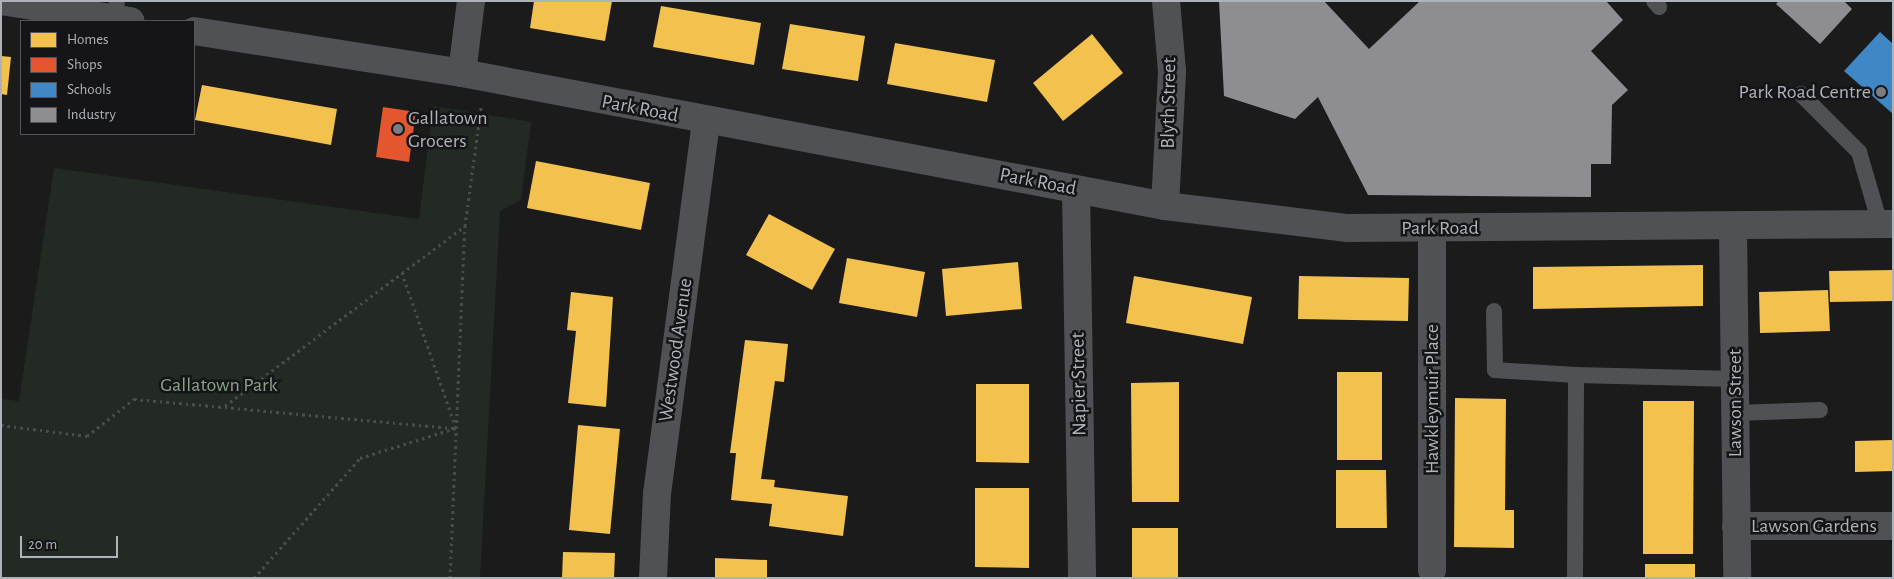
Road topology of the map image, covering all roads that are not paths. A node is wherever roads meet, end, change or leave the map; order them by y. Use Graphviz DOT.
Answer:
graph roads {
  1 [pos="1,1"];
  2 [pos="471,1"];
  3 [pos="1166,1"];
  4 [pos="120,14"];
  5 [pos="195,31"];
  6 [pos="474,76"];
  7 [pos="1801,94"];
  8 [pos="706,123"];
  9 [pos="1076,190"];
  10 [pos="1165,206"];
  11 [pos="1886,224"];
  12 [pos="1432,228"];
  13 [pos="1733,228"];
  14 [pos="1494,311"];
  15 [pos="1576,375"];
  16 [pos="1735,379"];
  17 [pos="1820,410"];
  18 [pos="1735,413"];
  19 [pos="1736,526"];
  20 [pos="1893,526"];
  21 [pos="1432,570"];
  22 [pos="653,578"];
  23 [pos="1082,578"];
  24 [pos="1575,578"];
  25 [pos="1737,578"];
  1 -- 4 [label="street"];
  2 -- 6 [label="street"];
  3 -- 10 [label="street, Blyth Street"];
  5 -- 6 [label="street, Park Road"];
  6 -- 8 [label="street, Park Road"];
  7 -- 11 [label="lane"];
  8 -- 9 [label="street, Park Road"];
  8 -- 22 [label="street, Westwood Avenue"];
  9 -- 10 [label="street, Park Road"];
  9 -- 23 [label="street, Napier Street"];
  10 -- 12 [label="street, Park Road"];
  11 -- 13 [label="street, Park Road"];
  12 -- 13 [label="street, Park Road"];
  12 -- 21 [label="street, Hawkleymuir Place"];
  13 -- 16 [label="street, Lawson Street"];
  14 -- 15 [label="lane"];
  15 -- 16 [label="lane"];
  15 -- 24 [label="lane"];
  16 -- 18 [label="street, Lawson Street"];
  17 -- 18 [label="lane"];
  18 -- 19 [label="street, Lawson Street"];
  19 -- 20 [label="street, Lawson Gardens"];
  19 -- 25 [label="street, Lawson Street"];
}
